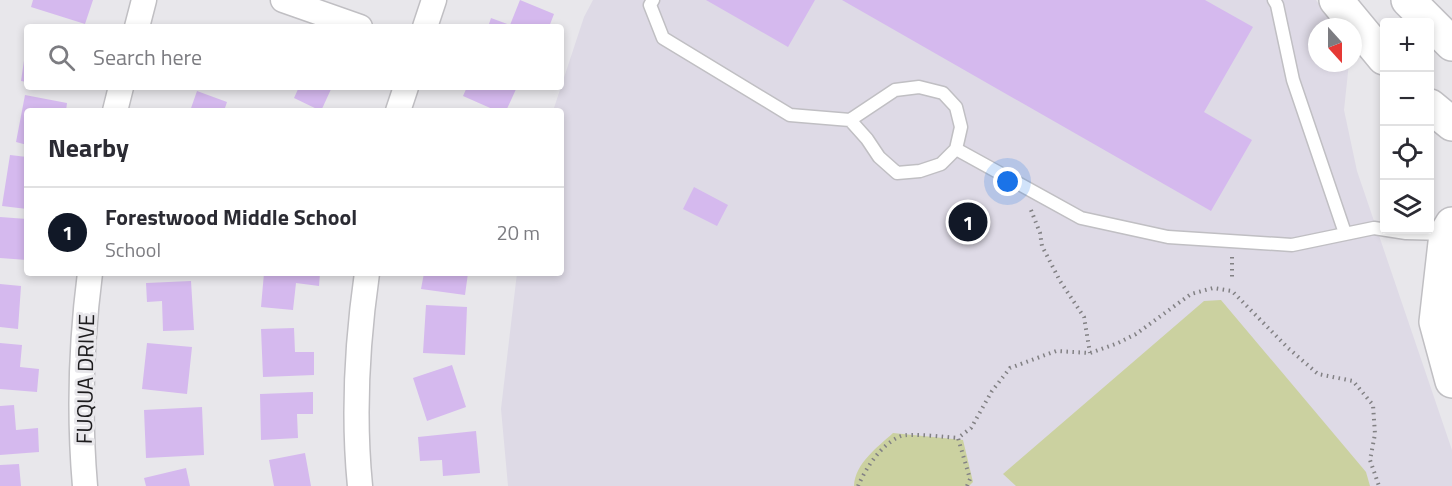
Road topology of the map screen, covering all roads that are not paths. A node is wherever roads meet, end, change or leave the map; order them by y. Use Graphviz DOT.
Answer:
graph roads {
  1 [pos="144,0"];
  2 [pos="283,0"];
  3 [pos="434,0"];
  4 [pos="653,0"];
  5 [pos="1274,0"];
  6 [pos="1336,0"];
  7 [pos="1408,0"];
  8 [pos="138,24"];
  9 [pos="351,24"];
  10 [pos="426,24"];
  11 [pos="1452,44"];
  12 [pos="1380,53"];
  13 [pos="120,90"];
  14 [pos="405,90"];
  15 [pos="116,108"];
  16 [pos="399,108"];
  17 [pos="1434,109"];
  18 [pos="850,120"];
  19 [pos="1452,124"];
  20 [pos="956,149"];
  21 [pos="1449,229"];
  22 [pos="1345,234"];
  23 [pos="90,276"];
  24 [pos="367,276"];
  25 [pos="1452,381"];
  26 [pos="85,486"];
  27 [pos="360,486"];
  1 -- 8 [label="street"];
  2 -- 9 [label="street"];
  3 -- 10 [label="street"];
  4 -- 18 [label="lane"];
  5 -- 22 [label="lane"];
  6 -- 12 [label="main road"];
  7 -- 11 [label="main road"];
  13 -- 15 [label="street"];
  14 -- 16 [label="street"];
  17 -- 19 [label="main road"];
  18 -- 20 [label="lane"];
  18 -- 20 [label="lane"];
  20 -- 22 [label="lane"];
  21 -- 22 [label="lane"];
  21 -- 25 [label="main road"];
  23 -- 26 [label="street, FUQUA DRIVE"];
  24 -- 27 [label="street"];
}
